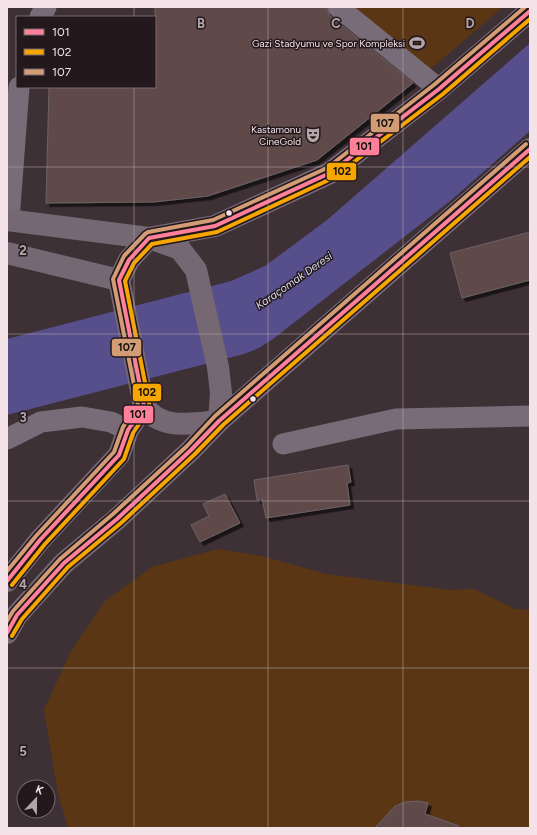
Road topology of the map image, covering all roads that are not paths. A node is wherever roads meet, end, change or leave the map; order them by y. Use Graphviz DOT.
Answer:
graph roads {
  1 [pos="46,7"];
  2 [pos="338,7"];
  3 [pos="530,11"];
  4 [pos="41,16"];
  5 [pos="19,88"];
  6 [pos="439,89"];
  7 [pos="12,125"];
  8 [pos="530,149"];
  9 [pos="8,220"];
  10 [pos="149,238"];
  11 [pos="7,253"];
  12 [pos="119,280"];
  13 [pos="144,406"];
  14 [pos="530,416"];
  15 [pos="219,421"];
  16 [pos="128,430"];
  17 [pos="7,439"];
  18 [pos="283,444"];
  19 [pos="7,581"];
  20 [pos="7,633"];
  1 -- 4 [label="street"];
  2 -- 6 [label="street"];
  3 -- 6 [label="main road"];
  5 -- 7 [label="street"];
  6 -- 10 [label="main road"];
  7 -- 9 [label="street"];
  8 -- 15 [label="main road"];
  9 -- 10 [label="highway"];
  10 -- 12 [label="highway"];
  10 -- 15 [label="highway"];
  11 -- 12 [label="highway"];
  12 -- 13 [label="highway"];
  13 -- 15 [label="highway"];
  13 -- 16 [label="highway"];
  14 -- 18 [label="street"];
  15 -- 20 [label="highway"];
  16 -- 17 [label="street"];
  16 -- 19 [label="highway"];
}
